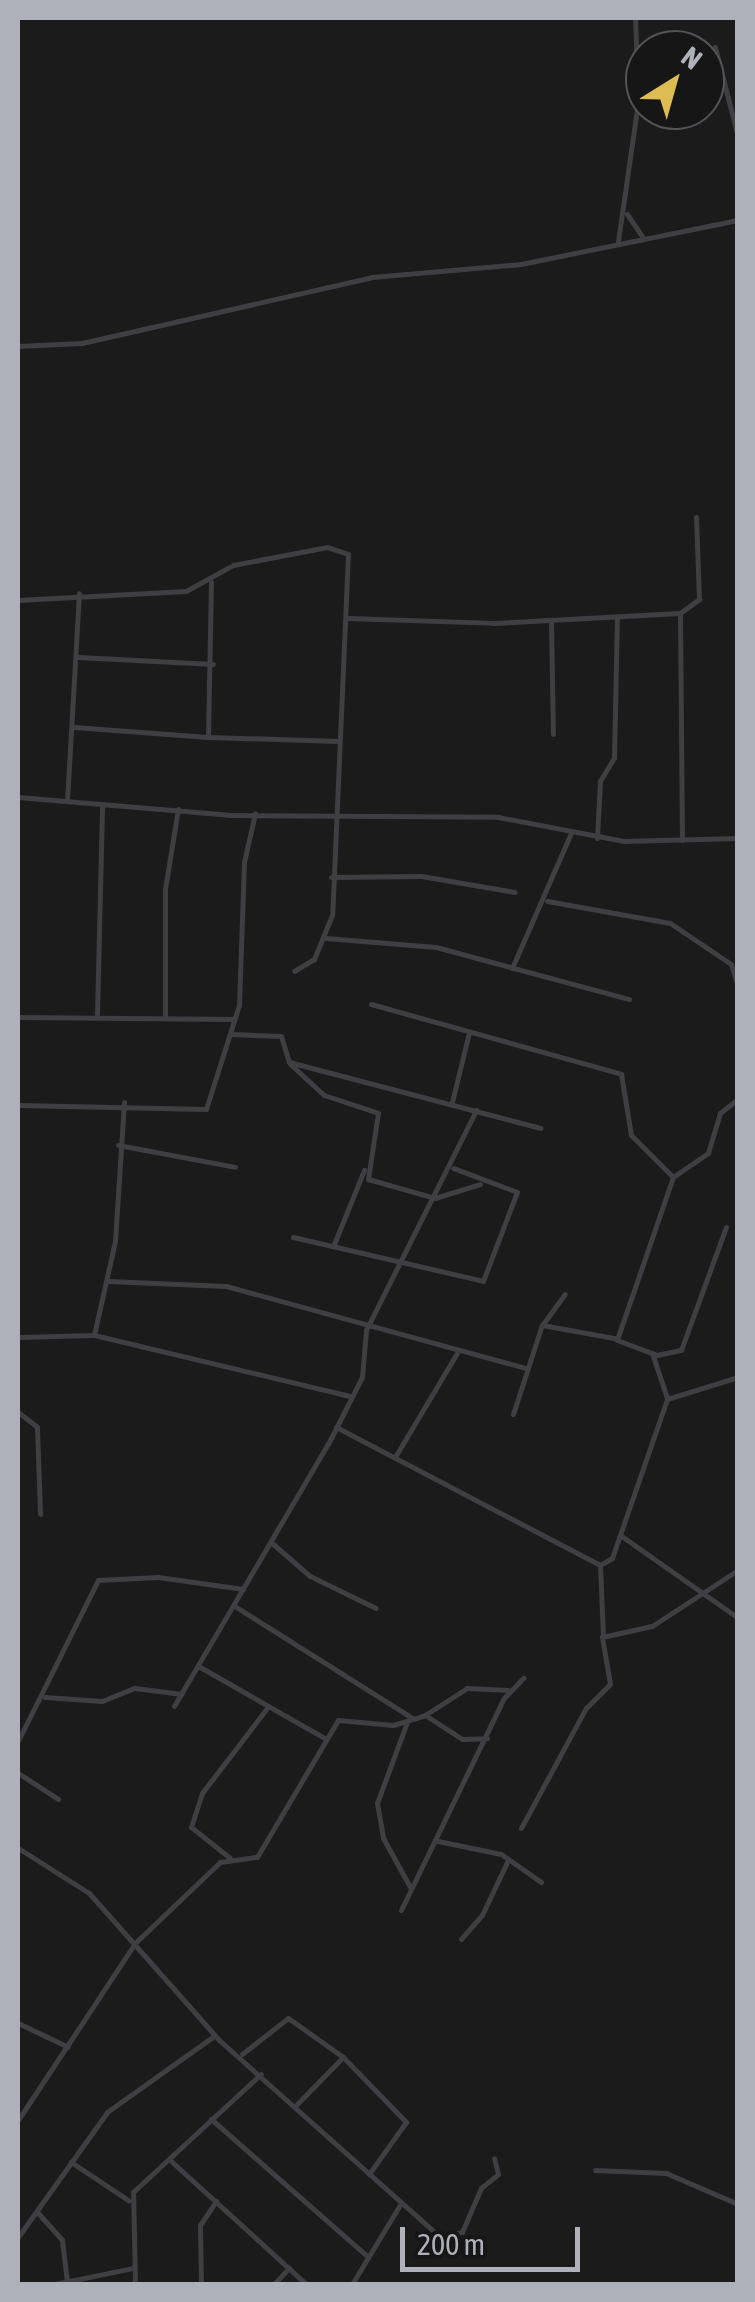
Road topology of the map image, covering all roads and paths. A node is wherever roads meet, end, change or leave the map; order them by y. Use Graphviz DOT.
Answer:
graph roads {
  1 [pos="725,86"];
  2 [pos="637,130"];
  3 [pos="738,137"];
  4 [pos="626,214"];
  5 [pos="738,220"];
  6 [pos="642,236"];
  7 [pos="618,241"];
  8 [pos="18,346"];
  9 [pos="696,518"];
  10 [pos="211,582"];
  11 [pos="79,593"];
  12 [pos="18,600"];
  13 [pos="680,613"];
  14 [pos="347,618"];
  15 [pos="616,618"];
  16 [pos="551,622"];
  17 [pos="78,656"];
  18 [pos="212,664"];
  19 [pos="74,727"];
  20 [pos="553,734"];
  21 [pos="208,737"];
  22 [pos="338,742"];
  23 [pos="18,797"];
  24 [pos="67,800"];
  25 [pos="102,804"];
  26 [pos="178,810"];
  27 [pos="332,811"];
  28 [pos="255,813"];
  29 [pos="571,833"];
  30 [pos="597,838"];
  31 [pos="738,838"];
  32 [pos="682,840"];
  33 [pos="331,877"];
  34 [pos="516,892"];
  35 [pos="547,901"];
  36 [pos="326,938"];
  37 [pos="512,968"];
  38 [pos="294,972"];
  39 [pos="736,980"];
  40 [pos="629,999"];
  41 [pos="372,1004"];
  42 [pos="98,1014"];
  43 [pos="18,1017"];
  44 [pos="165,1018"];
  45 [pos="233,1018"];
  46 [pos="469,1032"];
  47 [pos="231,1034"];
  48 [pos="289,1062"];
  49 [pos="738,1099"];
  50 [pos="124,1102"];
  51 [pos="452,1102"];
  52 [pos="18,1106"];
  53 [pos="476,1110"];
  54 [pos="540,1128"];
  55 [pos="118,1146"];
  56 [pos="235,1167"];
  57 [pos="366,1168"];
  58 [pos="453,1168"];
  59 [pos="673,1177"];
  60 [pos="480,1184"];
  61 [pos="435,1198"];
  62 [pos="726,1227"];
  63 [pos="293,1237"];
  64 [pos="334,1244"];
  65 [pos="403,1265"];
  66 [pos="108,1281"];
  67 [pos="565,1294"];
  68 [pos="542,1325"];
  69 [pos="366,1330"];
  70 [pos="94,1334"];
  71 [pos="18,1337"];
  72 [pos="617,1340"];
  73 [pos="458,1353"];
  74 [pos="652,1353"];
  75 [pos="525,1368"];
  76 [pos="738,1377"];
  77 [pos="350,1396"];
  78 [pos="667,1400"];
  79 [pos="18,1412"];
  80 [pos="513,1414"];
  81 [pos="336,1427"];
  82 [pos="395,1458"];
  83 [pos="40,1514"];
  84 [pos="620,1535"];
  85 [pos="273,1544"];
  86 [pos="600,1566"];
  87 [pos="738,1570"];
  88 [pos="243,1589"];
  89 [pos="697,1592"];
  90 [pos="236,1607"];
  91 [pos="376,1608"];
  92 [pos="738,1618"];
  93 [pos="602,1636"];
  94 [pos="200,1667"];
  95 [pos="523,1678"];
  96 [pos="510,1690"];
  97 [pos="182,1694"];
  98 [pos="35,1705"];
  99 [pos="174,1706"];
  100 [pos="267,1708"];
  101 [pos="425,1715"];
  102 [pos="411,1720"];
  103 [pos="486,1738"];
  104 [pos="326,1739"];
  105 [pos="18,1741"];
  106 [pos="18,1773"];
  107 [pos="58,1799"];
  108 [pos="521,1828"];
  109 [pos="438,1842"];
  110 [pos="18,1851"];
  111 [pos="230,1858"];
  112 [pos="508,1860"];
  113 [pos="541,1882"];
  114 [pos="411,1888"];
  115 [pos="401,1910"];
  116 [pos="461,1939"];
  117 [pos="134,1943"];
  118 [pos="18,2023"];
  119 [pos="214,2036"];
  120 [pos="68,2047"];
  121 [pos="242,2054"];
  122 [pos="344,2056"];
  123 [pos="261,2074"];
  124 [pos="297,2104"];
  125 [pos="18,2120"];
  126 [pos="210,2120"];
  127 [pos="494,2158"];
  128 [pos="71,2162"];
  129 [pos="172,2162"];
  130 [pos="594,2170"];
  131 [pos="369,2174"];
  132 [pos="128,2200"];
  133 [pos="216,2201"];
  134 [pos="401,2202"];
  135 [pos="738,2204"];
  136 [pos="38,2213"];
  137 [pos="18,2238"];
  138 [pos="368,2257"];
  139 [pos="134,2268"];
  140 [pos="289,2268"];
  141 [pos="67,2282"];
  142 [pos="55,2284"];
  143 [pos="135,2284"];
  144 [pos="201,2284"];
  145 [pos="274,2284"];
  146 [pos="306,2284"];
  147 [pos="352,2284"];
  1 -- 3 [label="street"];
  2 -- 4 [label="street"];
  4 -- 6 [label="street"];
  4 -- 7 [label="street"];
  5 -- 6 [label="street"];
  6 -- 7 [label="street"];
  7 -- 8 [label="street"];
  9 -- 13 [label="street"];
  10 -- 11 [label="street"];
  10 -- 14 [label="street"];
  10 -- 18 [label="street"];
  11 -- 12 [label="street"];
  11 -- 17 [label="street"];
  13 -- 15 [label="street"];
  13 -- 32 [label="street"];
  14 -- 16 [label="street"];
  14 -- 22 [label="street"];
  15 -- 16 [label="street"];
  15 -- 30 [label="street"];
  16 -- 20 [label="street"];
  17 -- 18 [label="street"];
  17 -- 19 [label="street"];
  18 -- 21 [label="street"];
  19 -- 21 [label="street"];
  19 -- 24 [label="street"];
  21 -- 22 [label="street"];
  22 -- 27 [label="street"];
  23 -- 24 [label="street"];
  24 -- 25 [label="street"];
  25 -- 26 [label="street"];
  25 -- 42 [label="street"];
  26 -- 28 [label="street"];
  26 -- 44 [label="street"];
  27 -- 28 [label="street"];
  27 -- 29 [label="street"];
  27 -- 33 [label="street"];
  28 -- 45 [label="street"];
  29 -- 30 [label="street"];
  29 -- 35 [label="street"];
  30 -- 32 [label="street"];
  31 -- 32 [label="street"];
  33 -- 34 [label="street"];
  33 -- 36 [label="street"];
  35 -- 37 [label="street"];
  35 -- 39 [label="street"];
  36 -- 37 [label="street"];
  36 -- 38 [label="street"];
  37 -- 40 [label="street"];
  41 -- 46 [label="street"];
  42 -- 43 [label="street"];
  42 -- 44 [label="street"];
  44 -- 45 [label="street"];
  45 -- 47 [label="street"];
  46 -- 51 [label="street"];
  46 -- 59 [label="street"];
  47 -- 48 [label="street"];
  47 -- 50 [label="street"];
  48 -- 51 [label="street"];
  48 -- 57 [label="street"];
  49 -- 59 [label="street"];
  50 -- 52 [label="street"];
  50 -- 55 [label="street"];
  51 -- 53 [label="street"];
  53 -- 54 [label="street"];
  53 -- 58 [label="street"];
  55 -- 56 [label="street"];
  55 -- 66 [label="street"];
  57 -- 61 [label="street"];
  57 -- 64 [label="street"];
  58 -- 60 [label="street"];
  58 -- 61 [label="street"];
  59 -- 72 [label="street"];
  60 -- 61 [label="street"];
  60 -- 65 [label="street"];
  61 -- 65 [label="street"];
  62 -- 74 [label="street"];
  63 -- 64 [label="street"];
  64 -- 65 [label="street"];
  65 -- 69 [label="street"];
  66 -- 69 [label="street"];
  66 -- 70 [label="street"];
  67 -- 68 [label="street"];
  68 -- 72 [label="street"];
  68 -- 75 [label="street"];
  69 -- 73 [label="street"];
  69 -- 77 [label="street"];
  70 -- 71 [label="street"];
  70 -- 77 [label="street"];
  72 -- 74 [label="street"];
  73 -- 75 [label="street"];
  73 -- 82 [label="street"];
  74 -- 78 [label="street"];
  75 -- 80 [label="street"];
  76 -- 78 [label="street"];
  77 -- 81 [label="street"];
  78 -- 84 [label="street"];
  79 -- 83 [label="street"];
  81 -- 82 [label="street"];
  81 -- 85 [label="street"];
  82 -- 86 [label="street"];
  84 -- 86 [label="street"];
  84 -- 89 [label="street"];
  85 -- 88 [label="street"];
  85 -- 91 [label="street"];
  86 -- 93 [label="street"];
  87 -- 89 [label="street"];
  88 -- 90 [label="street"];
  88 -- 98 [label="street"];
  89 -- 92 [label="street"];
  89 -- 93 [label="street"];
  90 -- 94 [label="street"];
  90 -- 102 [label="street"];
  93 -- 108 [label="street"];
  94 -- 97 [label="street"];
  94 -- 100 [label="street"];
  95 -- 96 [label="street"];
  96 -- 101 [label="street"];
  96 -- 103 [label="street"];
  97 -- 98 [label="street"];
  97 -- 99 [label="street"];
  98 -- 105 [label="street"];
  100 -- 104 [label="street"];
  100 -- 111 [label="street"];
  101 -- 102 [label="street"];
  101 -- 103 [label="street"];
  102 -- 104 [label="street"];
  102 -- 114 [label="street"];
  103 -- 109 [label="street"];
  104 -- 111 [label="street"];
  106 -- 107 [label="street"];
  109 -- 112 [label="street"];
  109 -- 114 [label="street"];
  110 -- 117 [label="street"];
  111 -- 117 [label="street"];
  112 -- 113 [label="street"];
  112 -- 116 [label="street"];
  114 -- 115 [label="street"];
  117 -- 119 [label="street"];
  117 -- 120 [label="street"];
  118 -- 120 [label="street"];
  119 -- 121 [label="street"];
  119 -- 128 [label="street"];
  120 -- 125 [label="street"];
  121 -- 122 [label="street"];
  121 -- 123 [label="street"];
  122 -- 124 [label="street"];
  122 -- 131 [label="street"];
  123 -- 124 [label="street"];
  123 -- 126 [label="street"];
  124 -- 131 [label="street"];
  126 -- 129 [label="street"];
  126 -- 138 [label="street"];
  127 -- 134 [label="street"];
  128 -- 132 [label="street"];
  128 -- 136 [label="street"];
  129 -- 132 [label="street"];
  129 -- 133 [label="street"];
  130 -- 135 [label="street"];
  131 -- 134 [label="street"];
  132 -- 139 [label="street"];
  133 -- 140 [label="street"];
  133 -- 144 [label="street"];
  134 -- 138 [label="street"];
  136 -- 137 [label="street"];
  136 -- 141 [label="street"];
  138 -- 147 [label="street"];
  139 -- 141 [label="street"];
  139 -- 143 [label="street"];
  140 -- 145 [label="street"];
  140 -- 146 [label="street"];
  141 -- 142 [label="street"];
}
